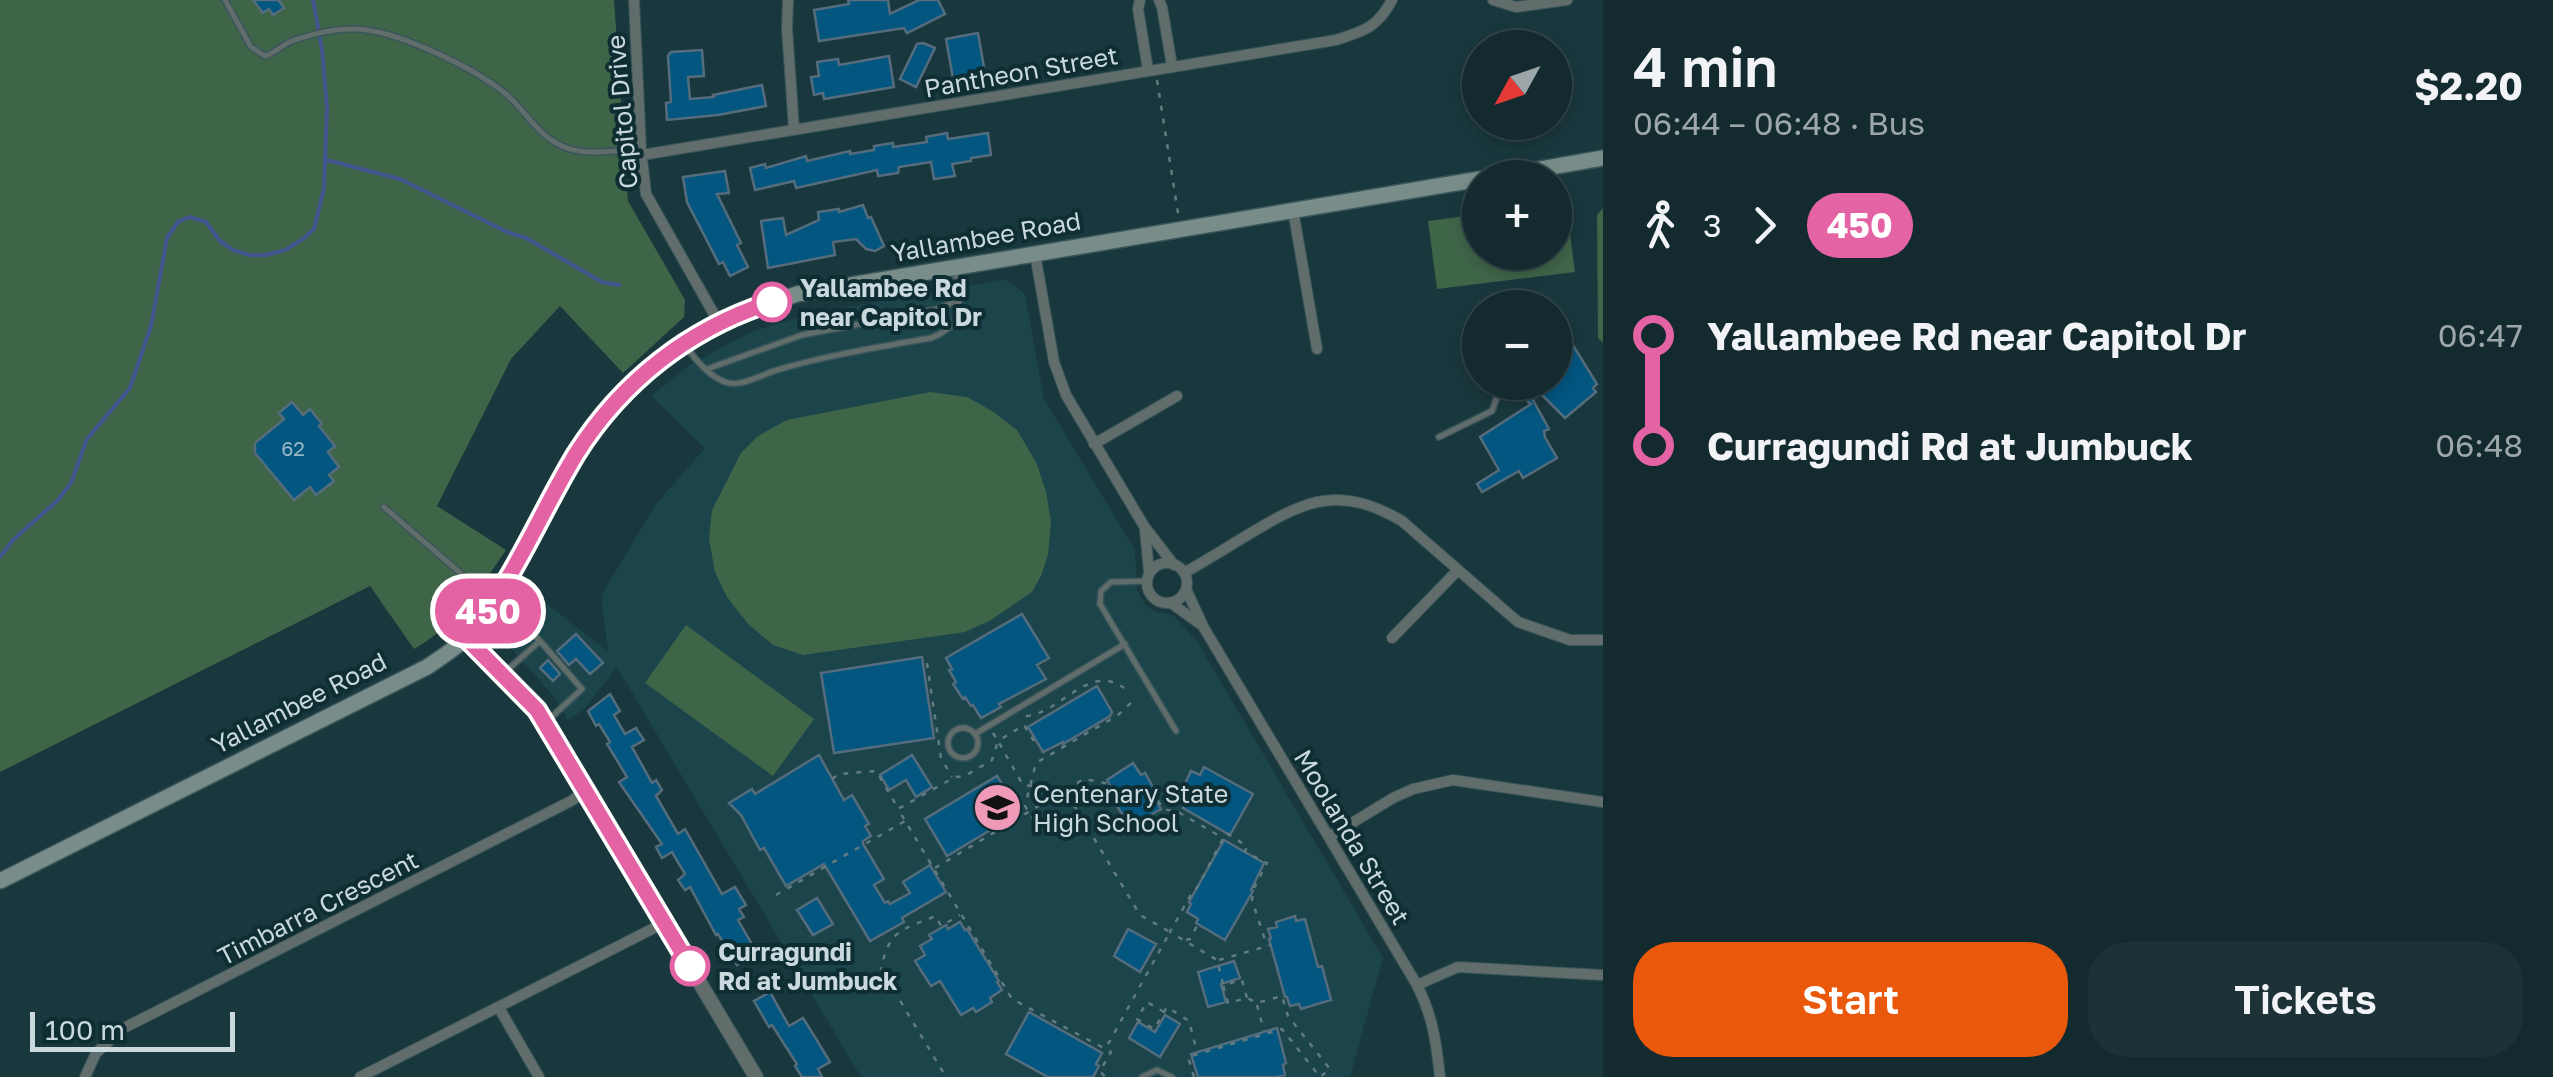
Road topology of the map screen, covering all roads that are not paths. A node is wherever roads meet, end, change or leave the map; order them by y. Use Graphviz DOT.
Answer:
graph roads {
  1 [pos="225,0"];
  2 [pos="634,0"];
  3 [pos="788,0"];
  4 [pos="1140,0"];
  5 [pos="1158,0"];
  6 [pos="1392,0"];
  7 [pos="1493,0"];
  8 [pos="1568,0"];
  9 [pos="1172,66"];
  10 [pos="1152,69"];
  11 [pos="794,129"];
  12 [pos="642,152"];
  13 [pos="1603,158"];
  14 [pos="1572,163"];
  15 [pos="1462,182"];
  16 [pos="1293,210"];
  17 [pos="1034,254"];
  18 [pos="954,267"];
  19 [pos="959,300"];
  20 [pos="719,323"];
  21 [pos="684,342"];
  22 [pos="1317,349"];
  23 [pos="707,369"];
  24 [pos="1176,396"];
  25 [pos="1497,400"];
  26 [pos="1439,437"];
  27 [pos="1094,444"];
  28 [pos="384,507"];
  29 [pos="1144,526"];
  30 [pos="1174,564"];
  31 [pos="1457,570"];
  32 [pos="1184,573"];
  33 [pos="1148,577"];
  34 [pos="1186,589"];
  35 [pos="496,600"];
  36 [pos="1172,602"];
  37 [pos="1204,628"];
  38 [pos="466,638"];
  39 [pos="1392,638"];
  40 [pos="1603,640"];
  41 [pos="540,641"];
  42 [pos="1124,644"];
  43 [pos="502,674"];
  44 [pos="545,723"];
  45 [pos="1176,731"];
  46 [pos="975,734"];
  47 [pos="586,791"];
  48 [pos="1603,802"];
  49 [pos="1329,837"];
  50 [pos="0,881"];
  51 [pos="664,923"];
  52 [pos="1603,975"];
  53 [pos="1417,984"];
  54 [pos="499,1008"];
  55 [pos="85,1077"];
  56 [pos="360,1077"];
  57 [pos="539,1077"];
  58 [pos="756,1077"];
  59 [pos="1142,1077"];
  60 [pos="1172,1077"];
  61 [pos="1440,1077"];
  1 -- 12 [label="lane"];
  2 -- 12 [label="street, Capitol Drive"];
  3 -- 11 [label="street"];
  4 -- 10 [label="street"];
  5 -- 9 [label="street"];
  6 -- 9 [label="street, Pantheon Street"];
  7 -- 8 [label="street"];
  9 -- 10 [label="street, Pantheon Street"];
  10 -- 11 [label="street, Pantheon Street"];
  11 -- 12 [label="street, Pantheon Street"];
  12 -- 20 [label="street, Capitol Drive"];
  13 -- 14 [label="main road"];
  15 -- 16 [label="main road, Yallambee Road"];
  16 -- 17 [label="main road, Yallambee Road"];
  16 -- 22 [label="street"];
  17 -- 18 [label="main road, Yallambee Road"];
  17 -- 27 [label="street"];
  18 -- 19 [label="lane"];
  18 -- 20 [label="main road, Yallambee Road"];
  19 -- 23 [label="lane"];
  19 -- 23 [label="lane"];
  20 -- 21 [label="main road, Yallambee Road"];
  21 -- 23 [label="lane"];
  21 -- 35 [label="main road, Yallambee Road"];
  24 -- 27 [label="street"];
  25 -- 26 [label="lane"];
  27 -- 29 [label="street"];
  28 -- 35 [label="lane"];
  29 -- 30 [label="street"];
  29 -- 33 [label="street"];
  30 -- 32 [label="street"];
  30 -- 33 [label="street"];
  31 -- 32 [label="street"];
  31 -- 39 [label="street"];
  31 -- 40 [label="street"];
  32 -- 34 [label="street"];
  33 -- 36 [label="street"];
  33 -- 42 [label="lane"];
  34 -- 36 [label="street"];
  34 -- 37 [label="street, Moolanda Street"];
  35 -- 38 [label="main road, Yallambee Road"];
  35 -- 41 [label="lane"];
  36 -- 37 [label="street, Moolanda Street"];
  37 -- 49 [label="street, Moolanda Street"];
  38 -- 43 [label="street"];
  38 -- 50 [label="main road, Yallambee Road"];
  41 -- 43 [label="lane"];
  41 -- 44 [label="lane"];
  42 -- 45 [label="lane"];
  42 -- 46 [label="lane"];
  43 -- 44 [label="street"];
  44 -- 47 [label="street"];
  46 -- 46 [label="lane"];
  47 -- 51 [label="street"];
  47 -- 55 [label="street, Timbarra Crescent"];
  48 -- 49 [label="street"];
  49 -- 53 [label="street, Moolanda Street"];
  51 -- 54 [label="street"];
  51 -- 58 [label="street"];
  52 -- 53 [label="street"];
  53 -- 61 [label="street, Moolanda Street"];
  54 -- 56 [label="street"];
  54 -- 57 [label="street"];
  59 -- 60 [label="lane"];
}
